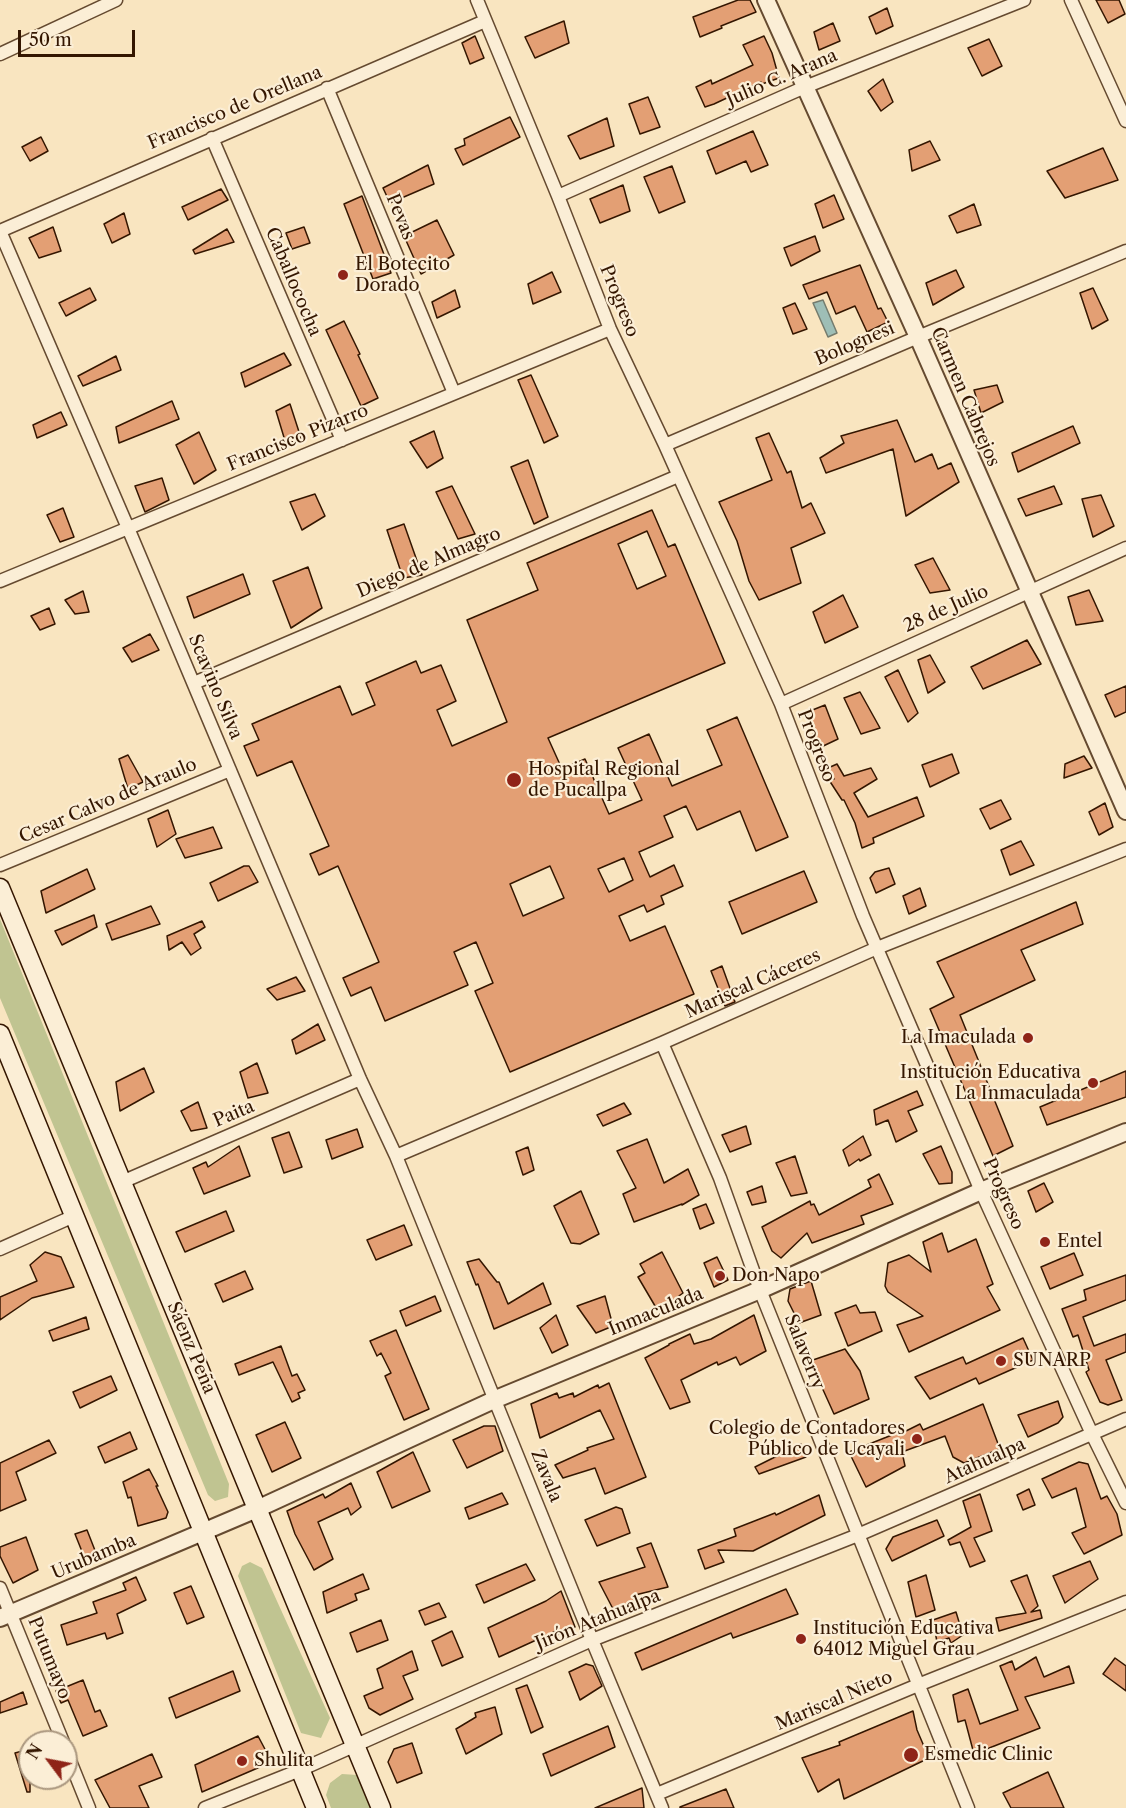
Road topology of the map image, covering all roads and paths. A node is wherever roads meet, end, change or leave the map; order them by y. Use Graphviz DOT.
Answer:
graph roads {
  1 [pos="116,0"];
  2 [pos="477,0"];
  3 [pos="766,0"];
  4 [pos="1024,0"];
  5 [pos="1071,0"];
  6 [pos="485,21"];
  7 [pos="0,54"];
  8 [pos="805,87"];
  9 [pos="327,88"];
  10 [pos="1126,121"];
  11 [pos="212,138"];
  12 [pos="558,195"];
  13 [pos="0,231"];
  14 [pos="1126,251"];
  15 [pos="610,328"];
  16 [pos="918,337"];
  17 [pos="454,393"];
  18 [pos="342,440"];
  19 [pos="665,445"];
  20 [pos="678,476"];
  21 [pos="128,528"];
  22 [pos="1126,548"];
  23 [pos="0,581"];
  24 [pos="1028,591"];
  25 [pos="194,683"];
  26 [pos="781,704"];
  27 [pos="230,770"];
  28 [pos="1126,811"];
  29 [pos="1126,849"];
  30 [pos="0,865"];
  31 [pos="0,888"];
  32 [pos="877,948"];
  33 [pos="0,1034"];
  34 [pos="662,1044"];
  35 [pos="5,1059"];
  36 [pos="360,1079"];
  37 [pos="1126,1132"];
  38 [pos="396,1156"];
  39 [pos="122,1182"];
  40 [pos="981,1191"];
  41 [pos="74,1216"];
  42 [pos="0,1249"];
  43 [pos="760,1290"];
  44 [pos="496,1399"];
  45 [pos="1126,1419"];
  46 [pos="1092,1434"];
  47 [pos="1126,1503"];
  48 [pos="257,1509"];
  49 [pos="203,1532"];
  50 [pos="858,1535"];
  51 [pos="0,1588"];
  52 [pos="1126,1602"];
  53 [pos="6,1616"];
  54 [pos="592,1641"];
  55 [pos="918,1685"];
  56 [pos="58,1730"];
  57 [pos="354,1744"];
  58 [pos="300,1770"];
  59 [pos="78,1781"];
  60 [pos="657,1794"];
  61 [pos="89,1808"];
  62 [pos="205,1808"];
  63 [pos="316,1808"];
  64 [pos="381,1808"];
  65 [pos="662,1808"];
  66 [pos="968,1808"];
  1 -- 7 [label="street"];
  2 -- 6 [label="street, Progreso"];
  3 -- 8 [label="street, Carmen Cabrejos"];
  4 -- 8 [label="street, Julio C. Arana"];
  5 -- 10 [label="street"];
  6 -- 9 [label="street, Francisco de Orellana"];
  6 -- 12 [label="street, Progreso"];
  8 -- 12 [label="street, Julio C. Arana"];
  8 -- 16 [label="street, Carmen Cabrejos"];
  9 -- 11 [label="street, Francisco de Orellana"];
  9 -- 17 [label="street, Pevas"];
  11 -- 13 [label="street, Francisco de Orellana"];
  11 -- 18 [label="street, Caballococha"];
  12 -- 15 [label="street, Progreso"];
  13 -- 21 [label="street, Scavino Silva"];
  14 -- 16 [label="street, Bolognesi"];
  15 -- 17 [label="street, Francisco Pizarro"];
  15 -- 19 [label="street, Progreso"];
  16 -- 19 [label="street, Bolognesi"];
  16 -- 24 [label="street, Carmen Cabrejos"];
  17 -- 18 [label="street, Francisco Pizarro"];
  18 -- 21 [label="street, Francisco Pizarro"];
  19 -- 20 [label="street, Progreso"];
  20 -- 25 [label="street, Diego de Almagro"];
  20 -- 26 [label="street, Progreso"];
  21 -- 23 [label="street, Francisco Pizarro"];
  21 -- 25 [label="street, Scavino Silva"];
  22 -- 24 [label="street, 28 de Julio"];
  24 -- 26 [label="street, 28 de Julio"];
  24 -- 28 [label="street, Carmen Cabrejos"];
  25 -- 27 [label="street, Scavino Silva"];
  26 -- 32 [label="street, Progreso"];
  27 -- 30 [label="street, Cesar Calvo de Araulo"];
  27 -- 36 [label="street, Scavino Silva"];
  29 -- 32 [label="street, Mariscal Cáceres"];
  31 -- 39 [label="main road, Sáenz Peña"];
  32 -- 34 [label="street, Mariscal Cáceres"];
  32 -- 40 [label="street, Progreso"];
  33 -- 35 [label="main road"];
  34 -- 38 [label="street, Mariscal Cáceres"];
  34 -- 43 [label="street, Salaverry"];
  35 -- 41 [label="main road"];
  36 -- 38 [label="street, Scavino Silva"];
  36 -- 39 [label="street, Paita"];
  37 -- 40 [label="street, Inmaculada"];
  38 -- 44 [label="street, Zavala"];
  39 -- 48 [label="main road, Sáenz Peña"];
  40 -- 43 [label="street, Inmaculada"];
  40 -- 46 [label="street, Progreso"];
  41 -- 42 [label="street"];
  41 -- 49 [label="main road"];
  43 -- 44 [label="street, Inmaculada"];
  43 -- 50 [label="street, Salaverry"];
  44 -- 48 [label="street, Inmaculada"];
  44 -- 54 [label="street, Zavala"];
  45 -- 46 [label="street, Atahualpa"];
  46 -- 47 [label="street, Progreso"];
  46 -- 50 [label="street, Atahualpa"];
  48 -- 49 [label="street, Inmaculada"];
  48 -- 57 [label="main road, Sáenz Peña"];
  49 -- 53 [label="street, Urubamba"];
  49 -- 58 [label="main road"];
  50 -- 54 [label="street, Jirón Atahualpa"];
  50 -- 55 [label="street, Salaverry"];
  51 -- 53 [label="street, Putumayo"];
  52 -- 55 [label="street, Mariscal Nieto"];
  53 -- 56 [label="street, Putumayo"];
  54 -- 57 [label="street, Jirón Atahualpa"];
  54 -- 60 [label="street, Zavala"];
  55 -- 60 [label="street, Mariscal Nieto"];
  55 -- 66 [label="street, Salaverry"];
  57 -- 58 [label="street, Jirón Atahualpa"];
  57 -- 64 [label="main road, Sáenz Peña"];
  58 -- 62 [label="street, Jirón Atahualpa"];
  58 -- 63 [label="main road"];
  59 -- 61 [label="street"];
  60 -- 65 [label="street, Zavala"];
}
